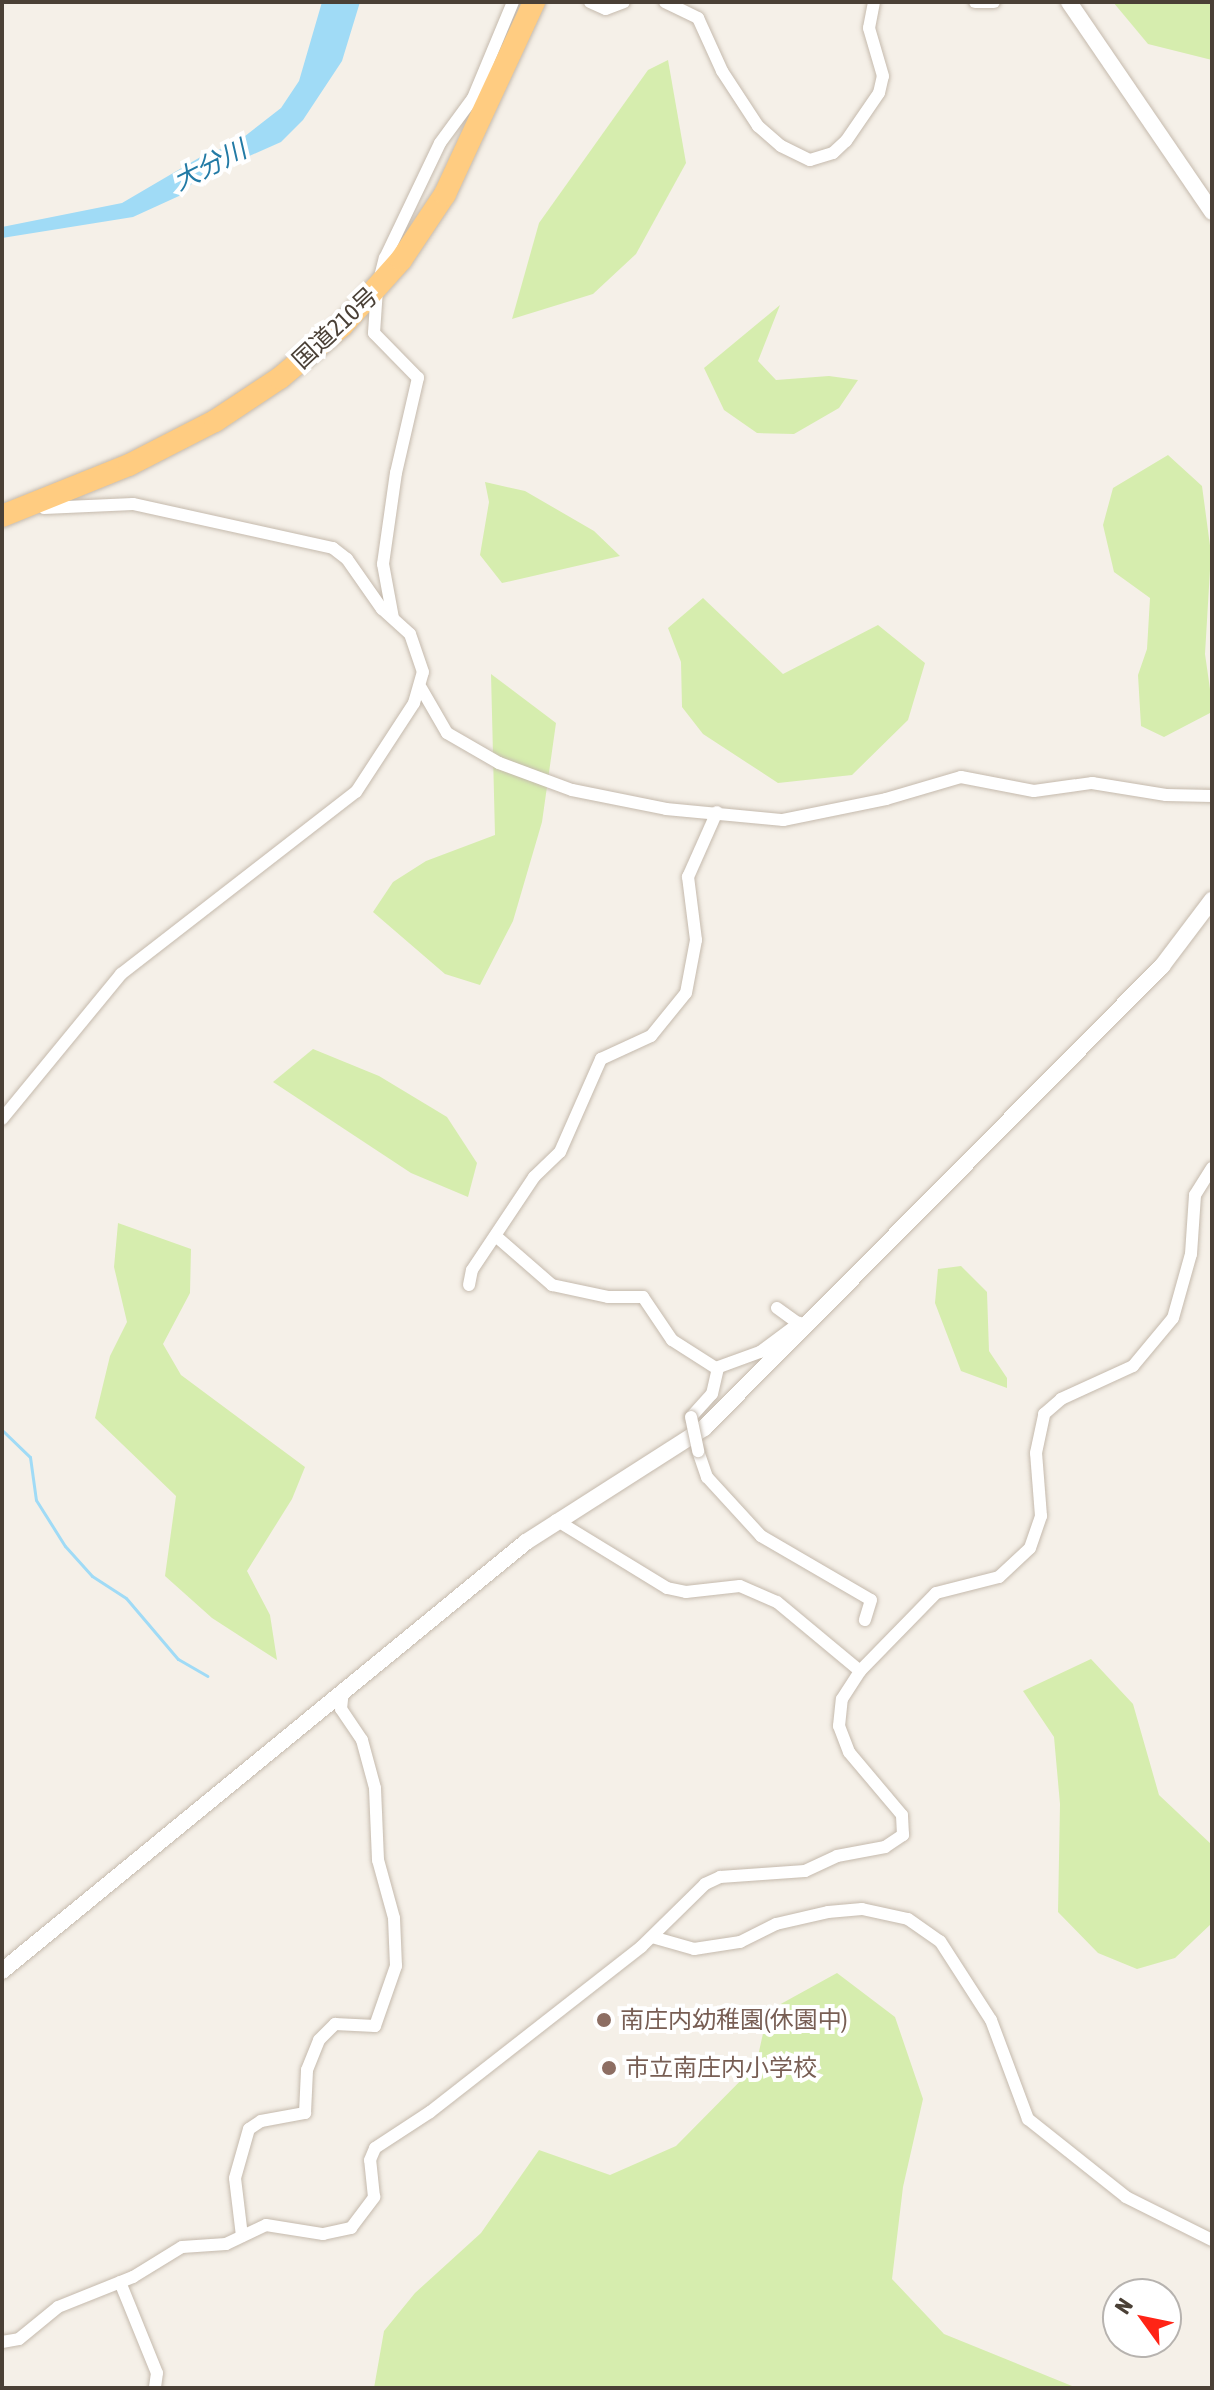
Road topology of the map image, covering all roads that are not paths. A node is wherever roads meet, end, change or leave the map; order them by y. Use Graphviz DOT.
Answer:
graph roads {
  1 [pos="513,2"];
  2 [pos="534,2"];
  3 [pos="590,2"];
  4 [pos="624,2"];
  5 [pos="665,2"];
  6 [pos="874,2"];
  7 [pos="975,2"];
  8 [pos="994,2"];
  9 [pos="1069,2"];
  10 [pos="1212,212"];
  11 [pos="377,289"];
  12 [pos="6,512"];
  13 [pos="393,618"];
  14 [pos="421,688"];
  15 [pos="1212,796"];
  16 [pos="717,812"];
  17 [pos="1212,900"];
  18 [pos="2,1119"];
  19 [pos="1212,1168"];
  20 [pos="498,1238"];
  21 [pos="469,1285"];
  22 [pos="777,1308"];
  23 [pos="802,1325"];
  24 [pos="718,1368"];
  25 [pos="556,1520"];
  26 [pos="865,1620"];
  27 [pos="860,1671"];
  28 [pos="343,1691"];
  29 [pos="652,1937"];
  30 [pos="2,1971"];
  31 [pos="242,2236"];
  32 [pos="1212,2240"];
  33 [pos="120,2282"];
  34 [pos="2,2342"];
  35 [pos="155,2388"];
  1 -- 11 [label="street"];
  2 -- 11 [label="highway, 国道210号"];
  3 -- 4 [label="street"];
  5 -- 6 [label="street"];
  7 -- 8 [label="street"];
  9 -- 10 [label="street"];
  11 -- 12 [label="highway, 国道210号"];
  11 -- 13 [label="street"];
  12 -- 13 [label="street"];
  13 -- 14 [label="street"];
  14 -- 16 [label="street"];
  14 -- 18 [label="street"];
  15 -- 16 [label="street"];
  16 -- 20 [label="street"];
  17 -- 23 [label="street"];
  19 -- 27 [label="street"];
  20 -- 21 [label="street"];
  20 -- 24 [label="street"];
  22 -- 23 [label="street"];
  23 -- 24 [label="street"];
  23 -- 25 [label="street"];
  24 -- 26 [label="street, bridge"];
  25 -- 27 [label="street"];
  25 -- 28 [label="street"];
  27 -- 29 [label="street"];
  28 -- 30 [label="street"];
  28 -- 31 [label="street"];
  29 -- 31 [label="street"];
  29 -- 32 [label="street"];
  31 -- 33 [label="street"];
  33 -- 34 [label="street"];
  33 -- 35 [label="street"];
}
